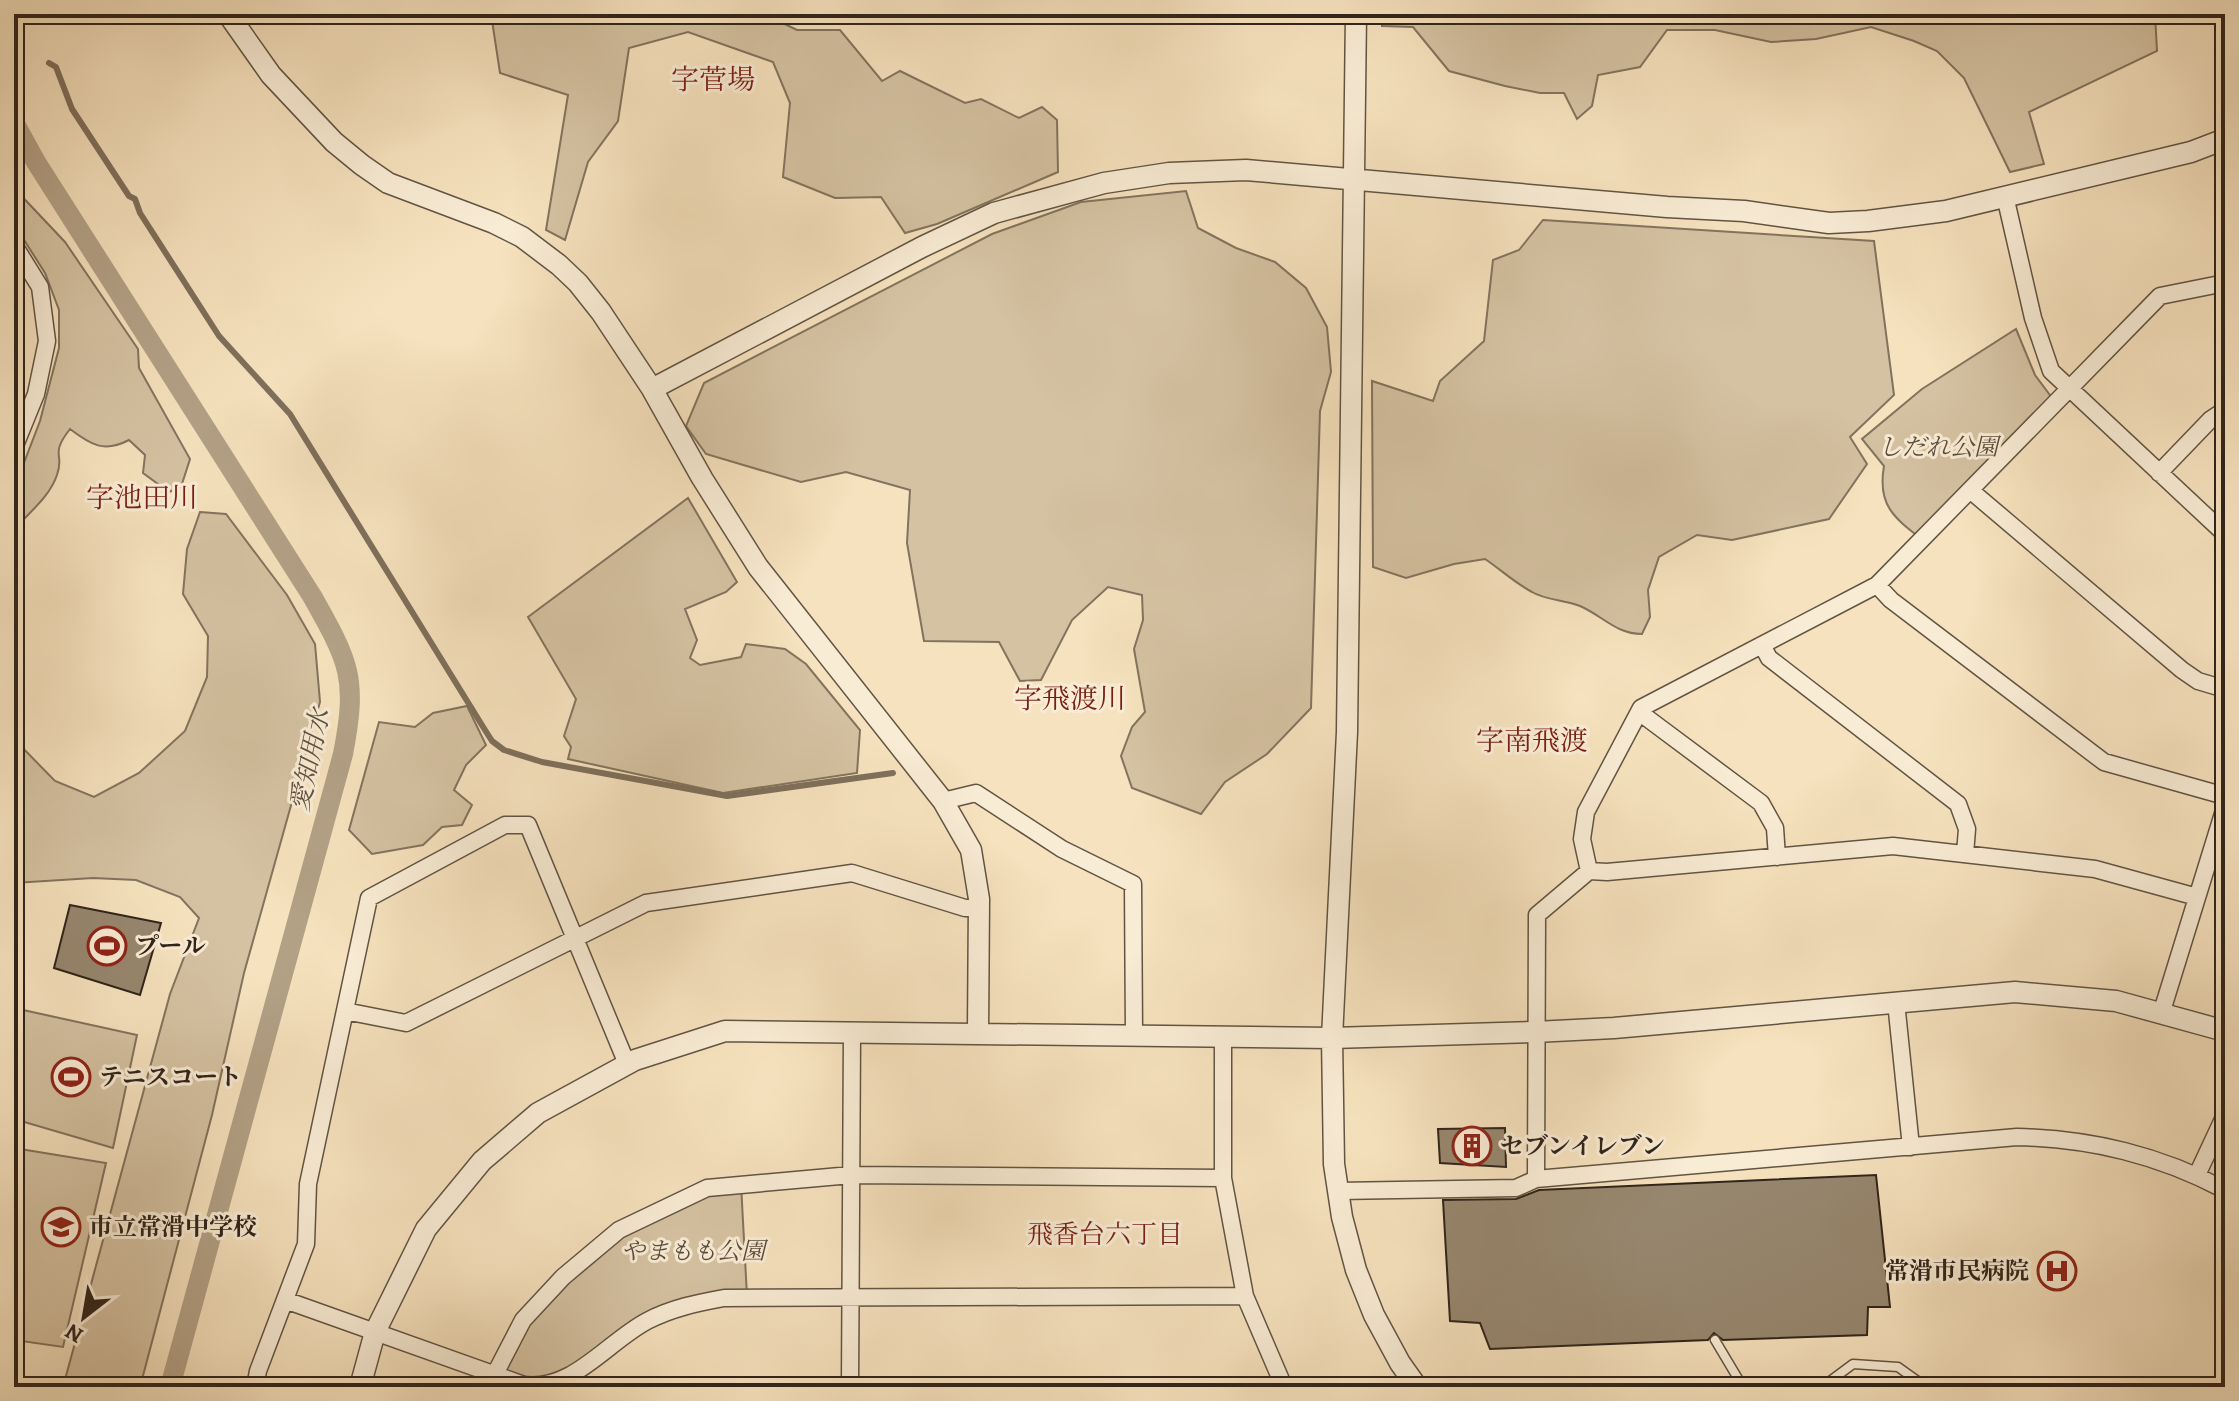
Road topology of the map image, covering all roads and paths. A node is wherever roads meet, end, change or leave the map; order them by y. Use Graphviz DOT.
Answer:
graph roads {
  1 [pos="228,14"];
  2 [pos="1356,14"];
  3 [pos="2225,139"];
  4 [pos="1355,181"];
  5 [pos="2005,196"];
  6 [pos="14,245"];
  7 [pos="2225,283"];
  8 [pos="652,389"];
  9 [pos="2069,389"];
  10 [pos="2225,410"];
  11 [pos="14,448"];
  12 [pos="2159,473"];
  13 [pos="1970,490"];
  14 [pos="2225,534"];
  15 [pos="1877,585"];
  16 [pos="1762,645"];
  17 [pos="2225,689"];
  18 [pos="1639,712"];
  19 [pos="2225,796"];
  20 [pos="943,801"];
  21 [pos="2225,807"];
  22 [pos="1965,854"];
  23 [pos="1777,857"];
  24 [pos="1589,871"];
  25 [pos="2197,897"];
  26 [pos="979,908"];
  27 [pos="575,939"];
  28 [pos="1896,1002"];
  29 [pos="345,1011"];
  30 [pos="2162,1011"];
  31 [pos="2225,1031"];
  32 [pos="978,1032"];
  33 [pos="1535,1032"];
  34 [pos="852,1034"];
  35 [pos="1134,1035"];
  36 [pos="1223,1036"];
  37 [pos="1332,1038"];
  38 [pos="627,1064"];
  39 [pos="2225,1115"];
  40 [pos="1911,1147"];
  41 [pos="851,1175"];
  42 [pos="2197,1175"];
  43 [pos="1223,1178"];
  44 [pos="1536,1179"];
  45 [pos="2225,1190"];
  46 [pos="1338,1191"];
  47 [pos="851,1296"];
  48 [pos="1245,1296"];
  49 [pos="285,1300"];
  50 [pos="375,1332"];
  51 [pos="1715,1340"];
  52 [pos="494,1380"];
  53 [pos="255,1387"];
  54 [pos="360,1387"];
  55 [pos="850,1387"];
  56 [pos="1284,1387"];
  57 [pos="1417,1387"];
  58 [pos="1743,1387"];
  59 [pos="1822,1387"];
  60 [pos="1926,1387"];
  1 -- 8 [label="street"];
  2 -- 4 [label="street"];
  3 -- 5 [label="street"];
  4 -- 5 [label="street"];
  4 -- 8 [label="street"];
  4 -- 37 [label="street"];
  5 -- 9 [label="street"];
  6 -- 11 [label="street"];
  7 -- 9 [label="street"];
  8 -- 20 [label="street"];
  9 -- 12 [label="street"];
  9 -- 13 [label="street"];
  10 -- 12 [label="street"];
  12 -- 14 [label="street"];
  13 -- 15 [label="street"];
  13 -- 17 [label="street"];
  15 -- 16 [label="street"];
  15 -- 19 [label="street"];
  16 -- 18 [label="street"];
  16 -- 22 [label="street"];
  18 -- 23 [label="street"];
  18 -- 24 [label="street"];
  20 -- 26 [label="street"];
  20 -- 35 [label="street"];
  21 -- 25 [label="street"];
  22 -- 23 [label="street"];
  22 -- 25 [label="street"];
  23 -- 24 [label="street"];
  24 -- 33 [label="street"];
  25 -- 30 [label="street"];
  26 -- 27 [label="street"];
  26 -- 32 [label="street"];
  27 -- 29 [label="street"];
  27 -- 29 [label="street"];
  27 -- 38 [label="street"];
  28 -- 30 [label="street"];
  28 -- 33 [label="street"];
  28 -- 40 [label="street"];
  29 -- 49 [label="street"];
  30 -- 31 [label="street"];
  32 -- 34 [label="street"];
  32 -- 35 [label="street"];
  33 -- 37 [label="street"];
  33 -- 44 [label="street"];
  34 -- 38 [label="street"];
  34 -- 41 [label="street"];
  35 -- 36 [label="street"];
  36 -- 37 [label="street"];
  36 -- 43 [label="street"];
  37 -- 46 [label="street"];
  38 -- 50 [label="street"];
  39 -- 42 [label="street"];
  40 -- 42 [label="street"];
  40 -- 44 [label="street"];
  41 -- 43 [label="street"];
  41 -- 47 [label="street"];
  41 -- 52 [label="street"];
  42 -- 45 [label="street"];
  43 -- 48 [label="street"];
  44 -- 46 [label="street"];
  46 -- 57 [label="street"];
  47 -- 48 [label="street"];
  47 -- 52 [label="street"];
  47 -- 55 [label="street"];
  48 -- 56 [label="street"];
  49 -- 50 [label="street"];
  49 -- 53 [label="street"];
  50 -- 52 [label="street"];
  50 -- 54 [label="street"];
  51 -- 58 [label="lane"];
  59 -- 60 [label="lane"];
}
